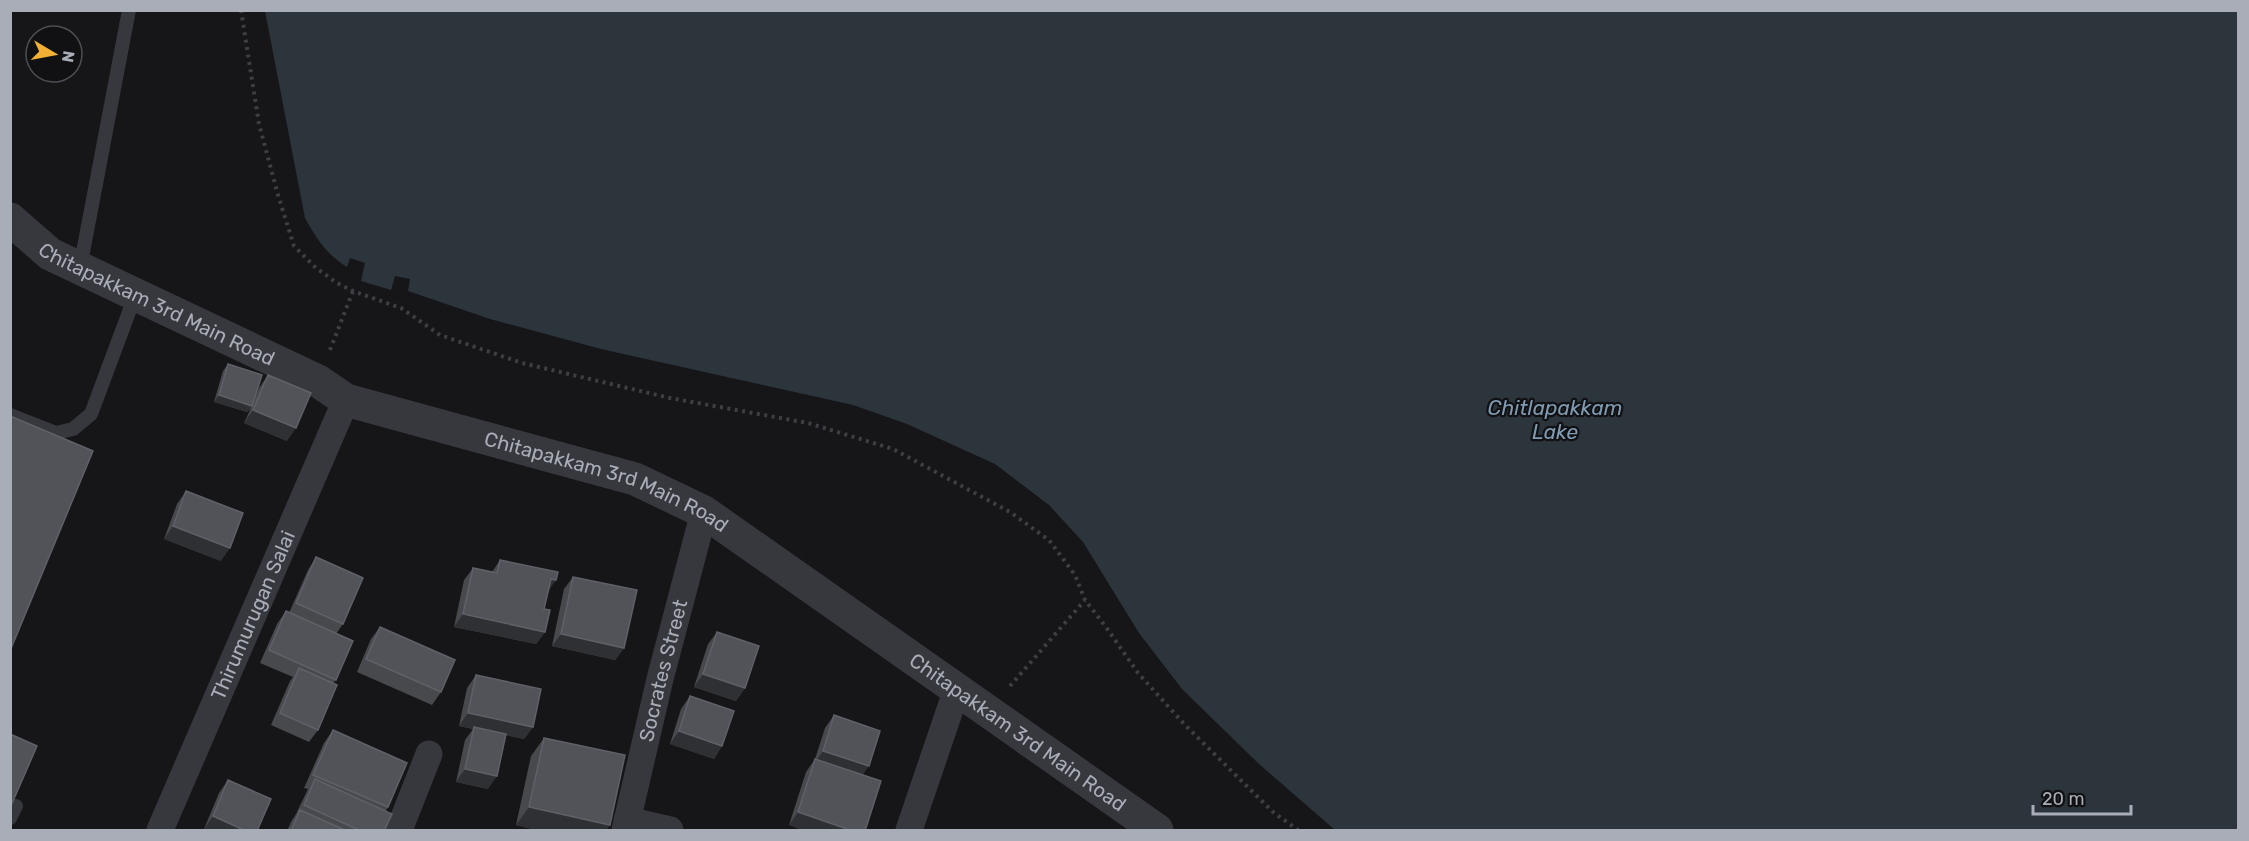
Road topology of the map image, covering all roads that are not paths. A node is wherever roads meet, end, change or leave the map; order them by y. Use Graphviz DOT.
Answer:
graph roads {
  1 [pos="129,10"];
  2 [pos="10,219"];
  3 [pos="80,268"];
  4 [pos="135,296"];
  5 [pos="346,400"];
  6 [pos="10,415"];
  7 [pos="704,512"];
  8 [pos="957,689"];
  9 [pos="429,754"];
  10 [pos="626,825"];
  11 [pos="160,831"];
  12 [pos="399,831"];
  13 [pos="670,831"];
  14 [pos="909,831"];
  15 [pos="1157,831"];
  1 -- 3 [label="lane"];
  2 -- 3 [label="street, Chitapakkam 3rd Main Road"];
  3 -- 4 [label="street, Chitapakkam 3rd Main Road"];
  4 -- 5 [label="street, Chitapakkam 3rd Main Road"];
  4 -- 6 [label="lane"];
  5 -- 7 [label="street, Chitapakkam 3rd Main Road"];
  5 -- 11 [label="street, Thirumurugan Salai"];
  7 -- 8 [label="street, Chitapakkam 3rd Main Road"];
  7 -- 10 [label="street, Socrates Street"];
  8 -- 14 [label="street"];
  8 -- 15 [label="street, Chitapakkam 3rd Main Road"];
  9 -- 12 [label="street"];
  10 -- 13 [label="street"];
}
